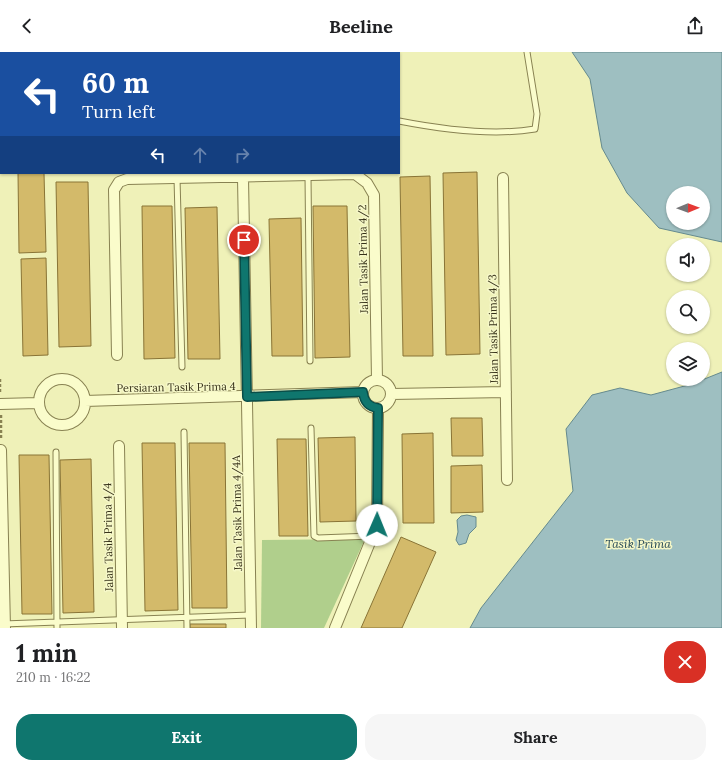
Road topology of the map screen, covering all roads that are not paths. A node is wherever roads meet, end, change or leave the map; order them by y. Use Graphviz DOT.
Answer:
graph roads {
  1 [pos="526,52"];
  2 [pos="400,121"];
  3 [pos="308,176"];
  4 [pos="177,178"];
  5 [pos="243,178"];
  6 [pos="503,178"];
  7 [pos="117,355"];
  8 [pos="310,361"];
  9 [pos="182,367"];
  10 [pos="376,380"];
  11 [pos="363,392"];
  12 [pos="506,392"];
  13 [pos="391,394"];
  14 [pos="247,397"];
  15 [pos="85,401"];
  16 [pos="38,403"];
  17 [pos="0,404"];
  18 [pos="378,408"];
  19 [pos="311,428"];
  20 [pos="184,432"];
  21 [pos="119,446"];
  22 [pos="2,450"];
  23 [pos="56,452"];
  24 [pos="507,480"];
  25 [pos="373,536"];
  26 [pos="250,615"];
  27 [pos="187,617"];
  28 [pos="122,624"];
  29 [pos="3,625"];
  30 [pos="57,625"];
  31 [pos="187,628"];
  32 [pos="250,628"];
  33 [pos="335,628"];
  1 -- 2 [label="lane"];
  3 -- 5 [label="street, Jalan Tasik Prima 4/2"];
  3 -- 8 [label="lane"];
  3 -- 10 [label="street, Jalan Tasik Prima 4/2"];
  4 -- 5 [label="street, Jalan Tasik Prima 4/2"];
  4 -- 7 [label="street, Jalan Tasik Prima 4/2"];
  4 -- 9 [label="lane"];
  5 -- 14 [label="street, Jalan Tasik Prima 4/4A"];
  6 -- 12 [label="street, Jalan Tasik Prima 4/3"];
  10 -- 11 [label="street"];
  10 -- 13 [label="street"];
  11 -- 14 [label="street, Persiaran Tasik Prima 4"];
  11 -- 18 [label="street"];
  12 -- 13 [label="street"];
  12 -- 24 [label="street, Jalan Tasik Prima 4/3"];
  13 -- 18 [label="street"];
  14 -- 15 [label="street, Persiaran Tasik Prima 4"];
  14 -- 26 [label="street, Jalan Tasik Prima 4/4A"];
  15 -- 16 [label="street"];
  15 -- 16 [label="street"];
  16 -- 17 [label="street"];
  18 -- 25 [label="street"];
  19 -- 25 [label="lane"];
  20 -- 27 [label="lane"];
  21 -- 28 [label="street, Jalan Tasik Prima 4/4"];
  22 -- 29 [label="street"];
  23 -- 30 [label="lane"];
  25 -- 33 [label="street"];
  26 -- 27 [label="lane"];
  26 -- 32 [label="street, Jalan Tasik Prima 4/4A"];
  27 -- 28 [label="lane"];
  27 -- 31 [label="lane"];
  28 -- 30 [label="lane"];
  29 -- 30 [label="lane"];
}
